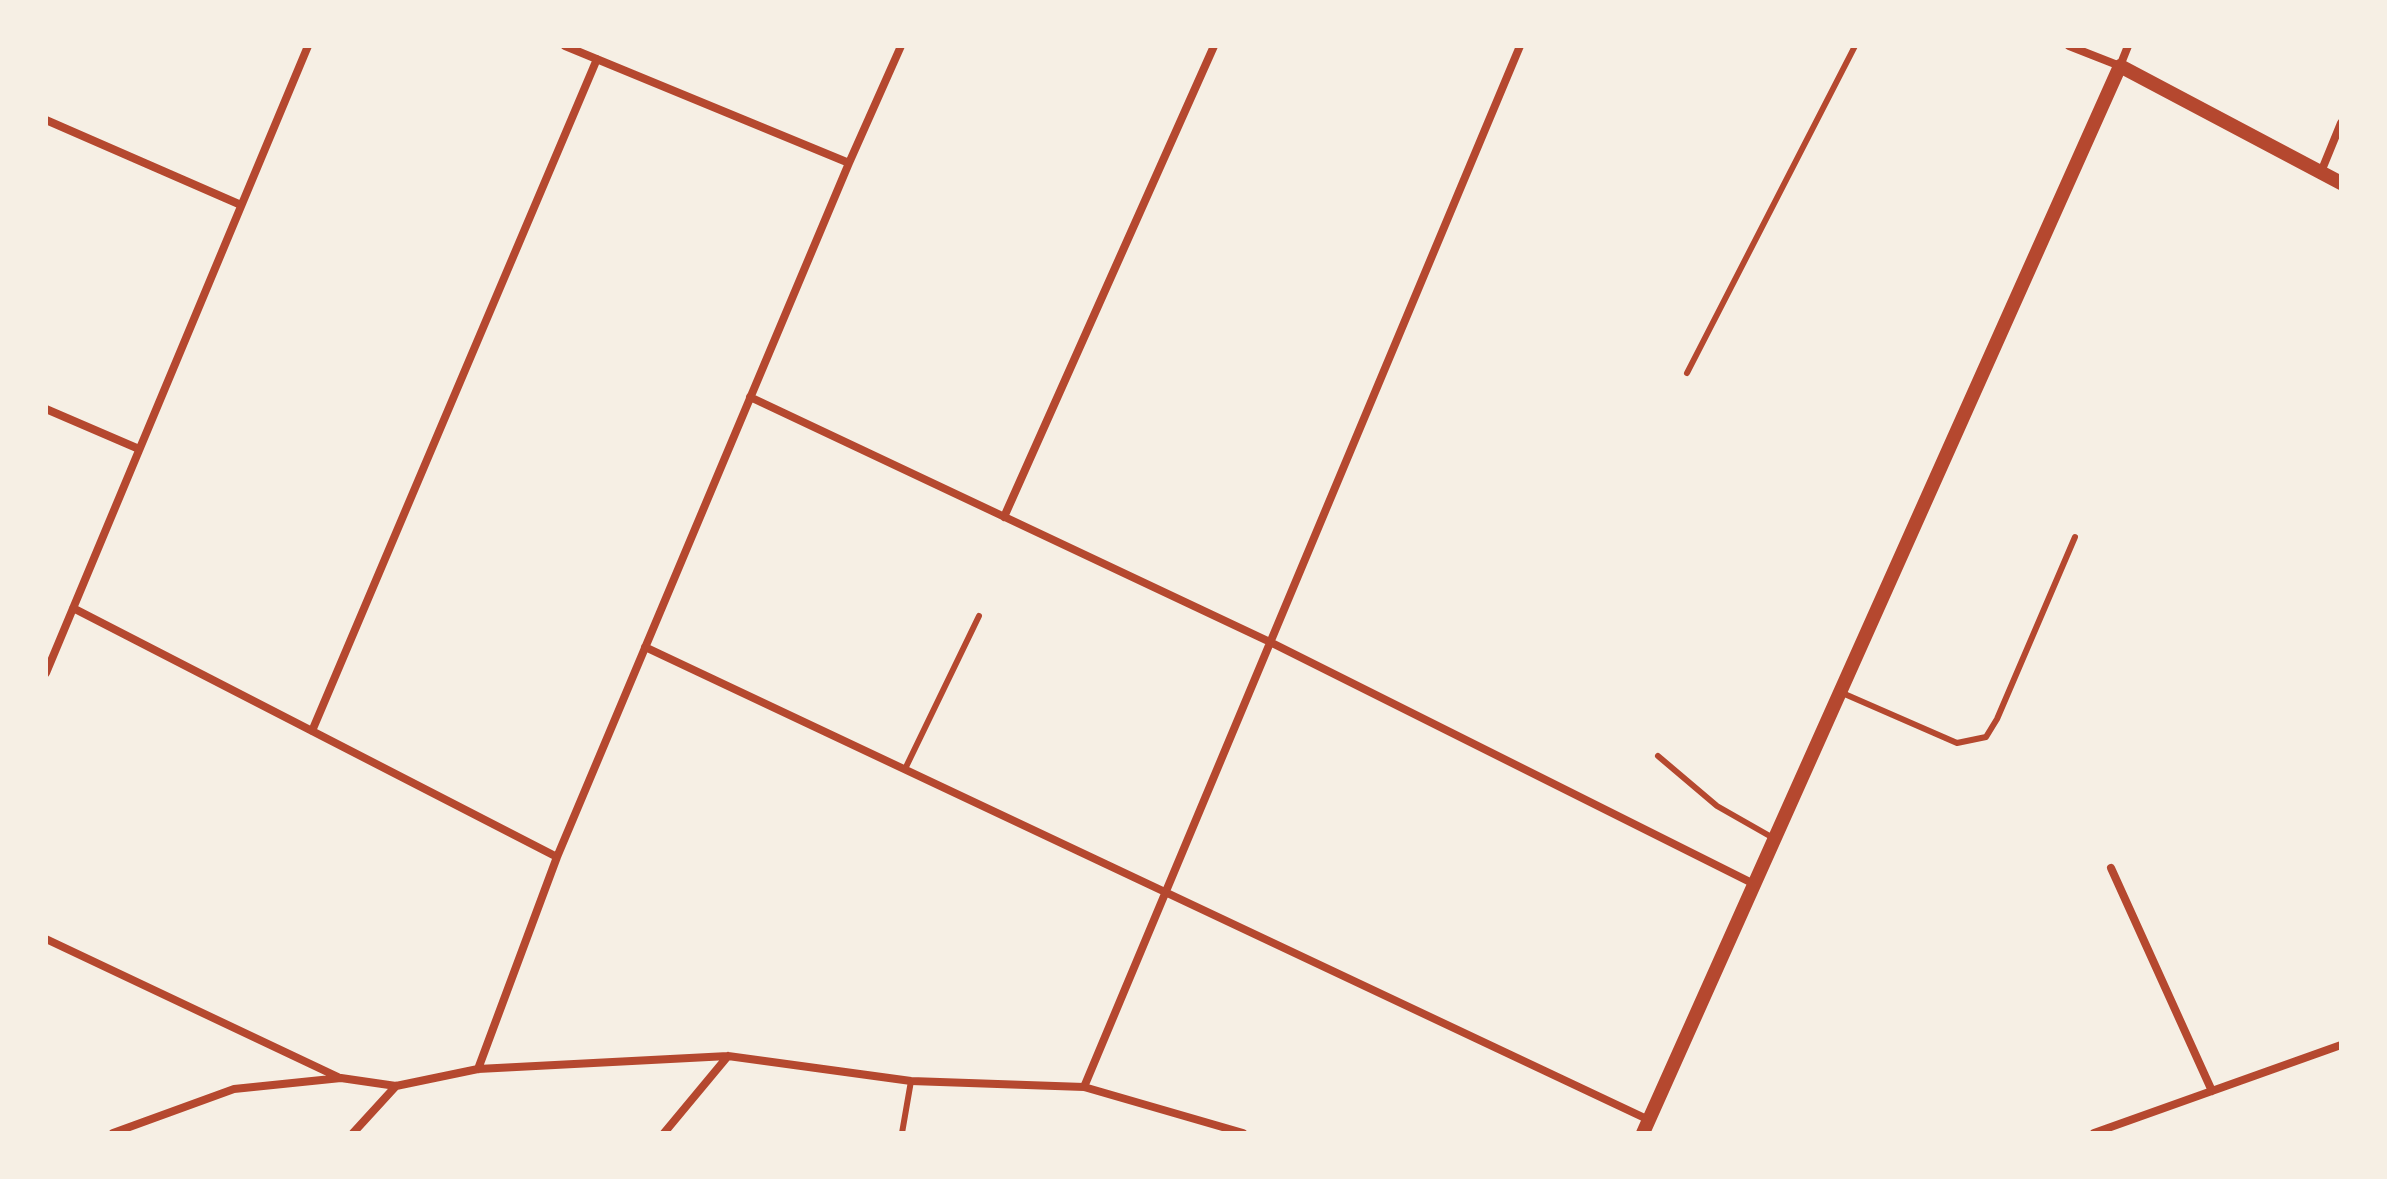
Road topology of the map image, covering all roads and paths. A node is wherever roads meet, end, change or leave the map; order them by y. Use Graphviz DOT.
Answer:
graph roads {
  1 [pos="308,46"];
  2 [pos="565,46"];
  3 [pos="901,46"];
  4 [pos="1214,46"];
  5 [pos="1520,46"];
  6 [pos="1855,46"];
  7 [pos="2069,46"];
  8 [pos="2128,46"];
  9 [pos="597,59"];
  10 [pos="2120,66"];
  11 [pos="46,120"];
  12 [pos="2341,123"];
  13 [pos="849,163"];
  14 [pos="2321,172"];
  15 [pos="2341,183"];
  16 [pos="241,205"];
  17 [pos="1687,373"];
  18 [pos="750,397"];
  19 [pos="46,409"];
  20 [pos="139,449"];
  21 [pos="1004,517"];
  22 [pos="2075,537"];
  23 [pos="73,608"];
  24 [pos="979,616"];
  25 [pos="1270,642"];
  26 [pos="645,647"];
  27 [pos="46,673"];
  28 [pos="1840,692"];
  29 [pos="312,731"];
  30 [pos="1658,756"];
  31 [pos="905,769"];
  32 [pos="1775,839"];
  33 [pos="557,857"];
  34 [pos="2111,868"];
  35 [pos="1754,884"];
  36 [pos="1166,893"];
  37 [pos="46,939"];
  38 [pos="2341,1045"];
  39 [pos="728,1056"];
  40 [pos="478,1069"];
  41 [pos="341,1078"];
  42 [pos="911,1081"];
  43 [pos="396,1086"];
  44 [pos="1084,1087"];
  45 [pos="2212,1091"];
  46 [pos="1646,1127"];
  47 [pos="113,1133"];
  48 [pos="353,1133"];
  49 [pos="664,1133"];
  50 [pos="902,1133"];
  51 [pos="1243,1133"];
  52 [pos="2094,1133"];
  1 -- 16 [label="street"];
  2 -- 9 [label="street"];
  3 -- 13 [label="street"];
  4 -- 21 [label="street"];
  5 -- 25 [label="street"];
  6 -- 17 [label="lane"];
  7 -- 10 [label="street"];
  8 -- 10 [label="street"];
  9 -- 13 [label="street"];
  9 -- 29 [label="street"];
  10 -- 14 [label="street"];
  10 -- 28 [label="street"];
  11 -- 16 [label="street"];
  12 -- 14 [label="street"];
  13 -- 18 [label="street"];
  14 -- 15 [label="street"];
  16 -- 20 [label="street"];
  18 -- 21 [label="street"];
  18 -- 26 [label="street"];
  19 -- 20 [label="street"];
  20 -- 23 [label="street"];
  21 -- 25 [label="street"];
  22 -- 28 [label="lane"];
  23 -- 27 [label="street"];
  23 -- 29 [label="street"];
  24 -- 31 [label="lane"];
  25 -- 35 [label="street"];
  25 -- 36 [label="street"];
  26 -- 31 [label="street"];
  26 -- 33 [label="street"];
  28 -- 32 [label="street"];
  29 -- 33 [label="street"];
  30 -- 32 [label="lane"];
  31 -- 36 [label="street"];
  32 -- 35 [label="street"];
  33 -- 40 [label="street"];
  34 -- 45 [label="street"];
  35 -- 46 [label="street"];
  36 -- 44 [label="street"];
  36 -- 46 [label="street"];
  37 -- 41 [label="street"];
  38 -- 45 [label="street"];
  39 -- 40 [label="street"];
  39 -- 42 [label="street"];
  39 -- 49 [label="street"];
  40 -- 43 [label="street"];
  41 -- 43 [label="street"];
  41 -- 47 [label="street"];
  42 -- 44 [label="street"];
  42 -- 50 [label="lane"];
  43 -- 48 [label="street"];
  44 -- 51 [label="street"];
  45 -- 52 [label="street"];
}
